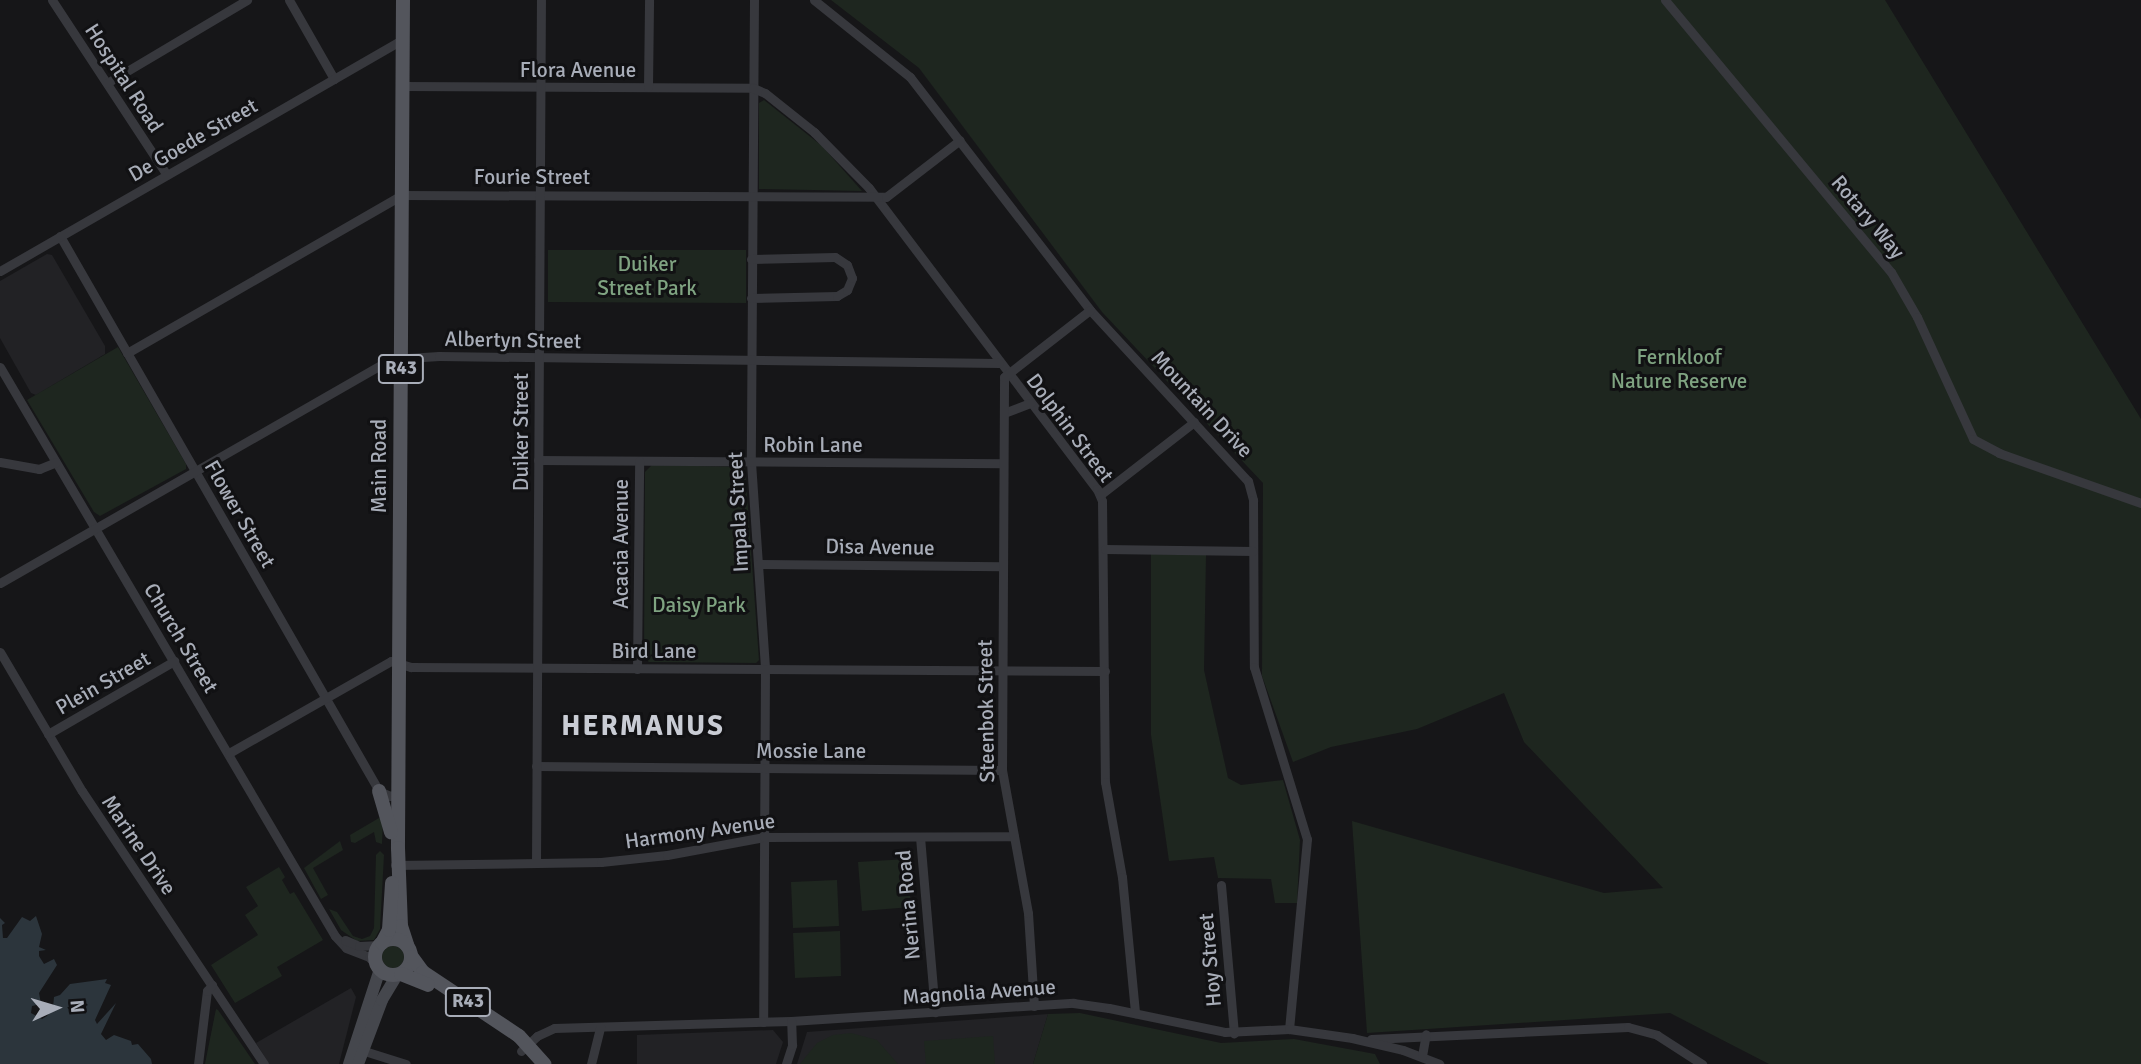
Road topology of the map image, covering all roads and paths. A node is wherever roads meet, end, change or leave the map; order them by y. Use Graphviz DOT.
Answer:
graph roads {
  1 [pos="52,0"];
  2 [pos="247,0"];
  3 [pos="289,0"];
  4 [pos="403,0"];
  5 [pos="541,0"];
  6 [pos="649,0"];
  7 [pos="754,0"];
  8 [pos="814,0"];
  9 [pos="1665,0"];
  10 [pos="403,39"];
  11 [pos="334,79"];
  12 [pos="107,83"];
  13 [pos="403,86"];
  14 [pos="541,87"];
  15 [pos="648,87"];
  16 [pos="753,88"];
  17 [pos="960,140"];
  18 [pos="167,175"];
  19 [pos="402,195"];
  20 [pos="540,195"];
  21 [pos="752,196"];
  22 [pos="875,197"];
  23 [pos="60,236"];
  24 [pos="751,259"];
  25 [pos="0,271"];
  26 [pos="751,298"];
  27 [pos="1090,310"];
  28 [pos="127,353"];
  29 [pos="401,357"];
  30 [pos="539,358"];
  31 [pos="750,359"];
  32 [pos="999,363"];
  33 [pos="0,367"];
  34 [pos="1007,374"];
  35 [pos="1030,403"];
  36 [pos="1003,413"];
  37 [pos="1195,422"];
  38 [pos="538,460"];
  39 [pos="639,461"];
  40 [pos="0,462"];
  41 [pos="56,462"];
  42 [pos="751,462"];
  43 [pos="1003,463"];
  44 [pos="195,471"];
  45 [pos="1100,495"];
  46 [pos="2141,503"];
  47 [pos="96,528"];
  48 [pos="1105,549"];
  49 [pos="1253,551"];
  50 [pos="758,564"];
  51 [pos="1002,566"];
  52 [pos="1,584"];
  53 [pos="0,652"];
  54 [pos="174,661"];
  55 [pos="399,663"];
  56 [pos="537,668"];
  57 [pos="637,669"];
  58 [pos="765,669"];
  59 [pos="1002,671"];
  60 [pos="1105,671"];
  61 [pos="325,697"];
  62 [pos="48,734"];
  63 [pos="229,753"];
  64 [pos="536,766"];
  65 [pos="764,768"];
  66 [pos="1002,770"];
  67 [pos="379,791"];
  68 [pos="399,793"];
  69 [pos="920,836"];
  70 [pos="1014,836"];
  71 [pos="764,837"];
  72 [pos="536,863"];
  73 [pos="396,865"];
  74 [pos="1221,885"];
  75 [pos="331,926"];
  76 [pos="381,944"];
  77 [pos="410,951"];
  78 [pos="379,967"];
  79 [pos="399,974"];
  80 [pos="212,985"];
  81 [pos="1034,1006"];
  82 [pos="935,1012"];
  83 [pos="1135,1013"];
  84 [pos="791,1021"];
  85 [pos="763,1022"];
  86 [pos="600,1027"];
  87 [pos="1289,1029"];
  88 [pos="1234,1032"];
  89 [pos="1426,1034"];
  90 [pos="1366,1040"];
  91 [pos="525,1048"];
  92 [pos="359,1049"];
  93 [pos="1422,1056"];
  94 [pos="198,1064"];
  95 [pos="264,1064"];
  96 [pos="349,1064"];
  97 [pos="358,1064"];
  98 [pos="406,1064"];
  99 [pos="532,1064"];
  100 [pos="544,1064"];
  101 [pos="591,1064"];
  102 [pos="786,1064"];
  103 [pos="1439,1064"];
  104 [pos="1702,1064"];
  1 -- 12 [label="street, Hospital Road"];
  2 -- 12 [label="street"];
  3 -- 11 [label="street"];
  4 -- 10 [label="main road, Main Road / R43"];
  5 -- 14 [label="street, Duiker Street"];
  6 -- 15 [label="street"];
  7 -- 16 [label="street, Impala Street"];
  8 -- 17 [label="street, Mountain Drive"];
  9 -- 46 [label="street, Rotary Way"];
  10 -- 11 [label="street, De Goede Street"];
  10 -- 13 [label="main road, Main Road / R43"];
  11 -- 18 [label="street, De Goede Street"];
  12 -- 18 [label="street, Hospital Road"];
  13 -- 14 [label="street, Flora Avenue"];
  13 -- 19 [label="main road, Main Road / R43"];
  14 -- 15 [label="street, Flora Avenue"];
  14 -- 20 [label="street, Duiker Street"];
  15 -- 16 [label="street, Flora Avenue"];
  16 -- 21 [label="street, Impala Street"];
  16 -- 22 [label="street, Dolphin Street"];
  17 -- 22 [label="street, Fourie Street"];
  17 -- 27 [label="street, Mountain Drive"];
  18 -- 23 [label="street, De Goede Street"];
  19 -- 20 [label="street, Fourie Street"];
  19 -- 28 [label="street, Fourie Street"];
  19 -- 29 [label="main road, Main Road / R43"];
  20 -- 21 [label="street, Fourie Street"];
  20 -- 30 [label="street, Duiker Street"];
  21 -- 22 [label="street, Fourie Street"];
  21 -- 24 [label="street, Impala Street"];
  22 -- 32 [label="street, Dolphin Street"];
  23 -- 25 [label="street, De Goede Street"];
  23 -- 28 [label="street, Flower Street"];
  24 -- 26 [label="street, Impala Street"];
  24 -- 26 [label="street"];
  26 -- 31 [label="street, Impala Street"];
  27 -- 34 [label="street"];
  27 -- 37 [label="street, Mountain Drive"];
  28 -- 44 [label="street, Flower Street"];
  29 -- 30 [label="street, Albertyn Street"];
  29 -- 44 [label="street, Albertyn Street"];
  29 -- 55 [label="main road, Main Road / R43"];
  30 -- 31 [label="street, Albertyn Street"];
  30 -- 38 [label="street, Duiker Street"];
  31 -- 32 [label="street, Albertyn Street"];
  31 -- 42 [label="street, Impala Street"];
  32 -- 34 [label="street, Dolphin Street"];
  33 -- 41 [label="street, Church Street"];
  34 -- 35 [label="street, Dolphin Street"];
  34 -- 36 [label="street, Steenbok Street"];
  35 -- 36 [label="street"];
  35 -- 45 [label="street, Dolphin Street"];
  36 -- 43 [label="street, Steenbok Street"];
  37 -- 45 [label="street"];
  37 -- 49 [label="street, Mountain Drive"];
  38 -- 39 [label="street, Robin Lane"];
  38 -- 56 [label="street, Duiker Street"];
  39 -- 42 [label="street, Robin Lane"];
  39 -- 57 [label="street, Acacia Avenue"];
  40 -- 41 [label="street"];
  41 -- 47 [label="street, Church Street"];
  42 -- 43 [label="street, Robin Lane"];
  42 -- 50 [label="street, Impala Street"];
  43 -- 51 [label="street, Steenbok Street"];
  44 -- 47 [label="street, Albertyn Street"];
  44 -- 61 [label="street, Flower Street"];
  45 -- 48 [label="street, Dolphin Street"];
  47 -- 52 [label="street, Albertyn Street"];
  47 -- 54 [label="street, Church Street"];
  48 -- 49 [label="street"];
  48 -- 60 [label="street, Dolphin Street"];
  49 -- 87 [label="street, Mountain Drive"];
  50 -- 51 [label="street, Disa Avenue"];
  50 -- 58 [label="street, Impala Street"];
  51 -- 59 [label="street, Steenbok Street"];
  53 -- 62 [label="street, Marine Drive"];
  54 -- 62 [label="street, Plein Street"];
  54 -- 63 [label="street, Church Street"];
  55 -- 56 [label="street, Bird Lane"];
  55 -- 61 [label="street, Bird Lane"];
  55 -- 68 [label="main road, Main Road / R43"];
  56 -- 57 [label="street, Bird Lane"];
  56 -- 64 [label="street, Duiker Street"];
  57 -- 58 [label="street, Bird Lane"];
  58 -- 59 [label="street, Bird Lane"];
  58 -- 65 [label="street, Impala Street"];
  59 -- 60 [label="street, Bird Lane"];
  59 -- 66 [label="street, Steenbok Street"];
  60 -- 83 [label="street, Dolphin Street"];
  61 -- 63 [label="street, Bird Lane"];
  61 -- 67 [label="street, Flower Street"];
  62 -- 80 [label="street, Marine Drive"];
  63 -- 75 [label="street, Church Street"];
  64 -- 65 [label="street, Mossie Lane"];
  64 -- 72 [label="street, Duiker Street"];
  65 -- 66 [label="street, Mossie Lane"];
  65 -- 71 [label="street, Impala Street"];
  66 -- 70 [label="street, Steenbok Street"];
  67 -- 68 [label="street"];
  67 -- 73 [label="main road"];
  68 -- 73 [label="main road, Main Road / R43"];
  69 -- 70 [label="street, Harmony Avenue"];
  69 -- 71 [label="street, Harmony Avenue"];
  69 -- 82 [label="street, Nerina Road"];
  70 -- 81 [label="street, Steenbok Street"];
  71 -- 72 [label="street, Harmony Avenue"];
  71 -- 85 [label="street, Impala Street"];
  72 -- 73 [label="street, Harmony Avenue"];
  73 -- 76 [label="main road, Main Road / R43"];
  73 -- 77 [label="main road, Main Road / R43"];
  74 -- 88 [label="street, Hoy Street"];
  75 -- 76 [label="street, Church Street"];
  75 -- 78 [label="street, Church Street"];
  76 -- 77 [label="main road"];
  76 -- 78 [label="main road, Main Road / R43"];
  77 -- 79 [label="main road, Main Road"];
  77 -- 91 [label="main road, R43"];
  78 -- 79 [label="main road, R43"];
  78 -- 92 [label="main road, Main Road"];
  79 -- 91 [label="main road, R43"];
  79 -- 92 [label="main road, Main Road"];
  80 -- 94 [label="street"];
  80 -- 95 [label="street, Marine Drive"];
  81 -- 82 [label="street, Magnolia Avenue"];
  81 -- 83 [label="street, Magnolia Avenue"];
  82 -- 84 [label="street, Magnolia Avenue"];
  83 -- 88 [label="street, Magnolia Avenue"];
  84 -- 85 [label="street, Magnolia Avenue"];
  84 -- 102 [label="street"];
  85 -- 86 [label="street, Magnolia Avenue"];
  86 -- 91 [label="street, Magnolia Avenue"];
  86 -- 101 [label="street"];
  87 -- 88 [label="street, Magnolia Avenue"];
  87 -- 90 [label="street, Magnolia Avenue"];
  89 -- 90 [label="street"];
  89 -- 93 [label="street"];
  89 -- 104 [label="street"];
  90 -- 93 [label="street, Magnolia Avenue"];
  91 -- 99 [label="main road, R43"];
  91 -- 100 [label="main road, R43"];
  92 -- 96 [label="main road, Main Road"];
  92 -- 97 [label="main road, Main Road"];
  92 -- 98 [label="street"];
  93 -- 103 [label="street, Magnolia Avenue"];
}
